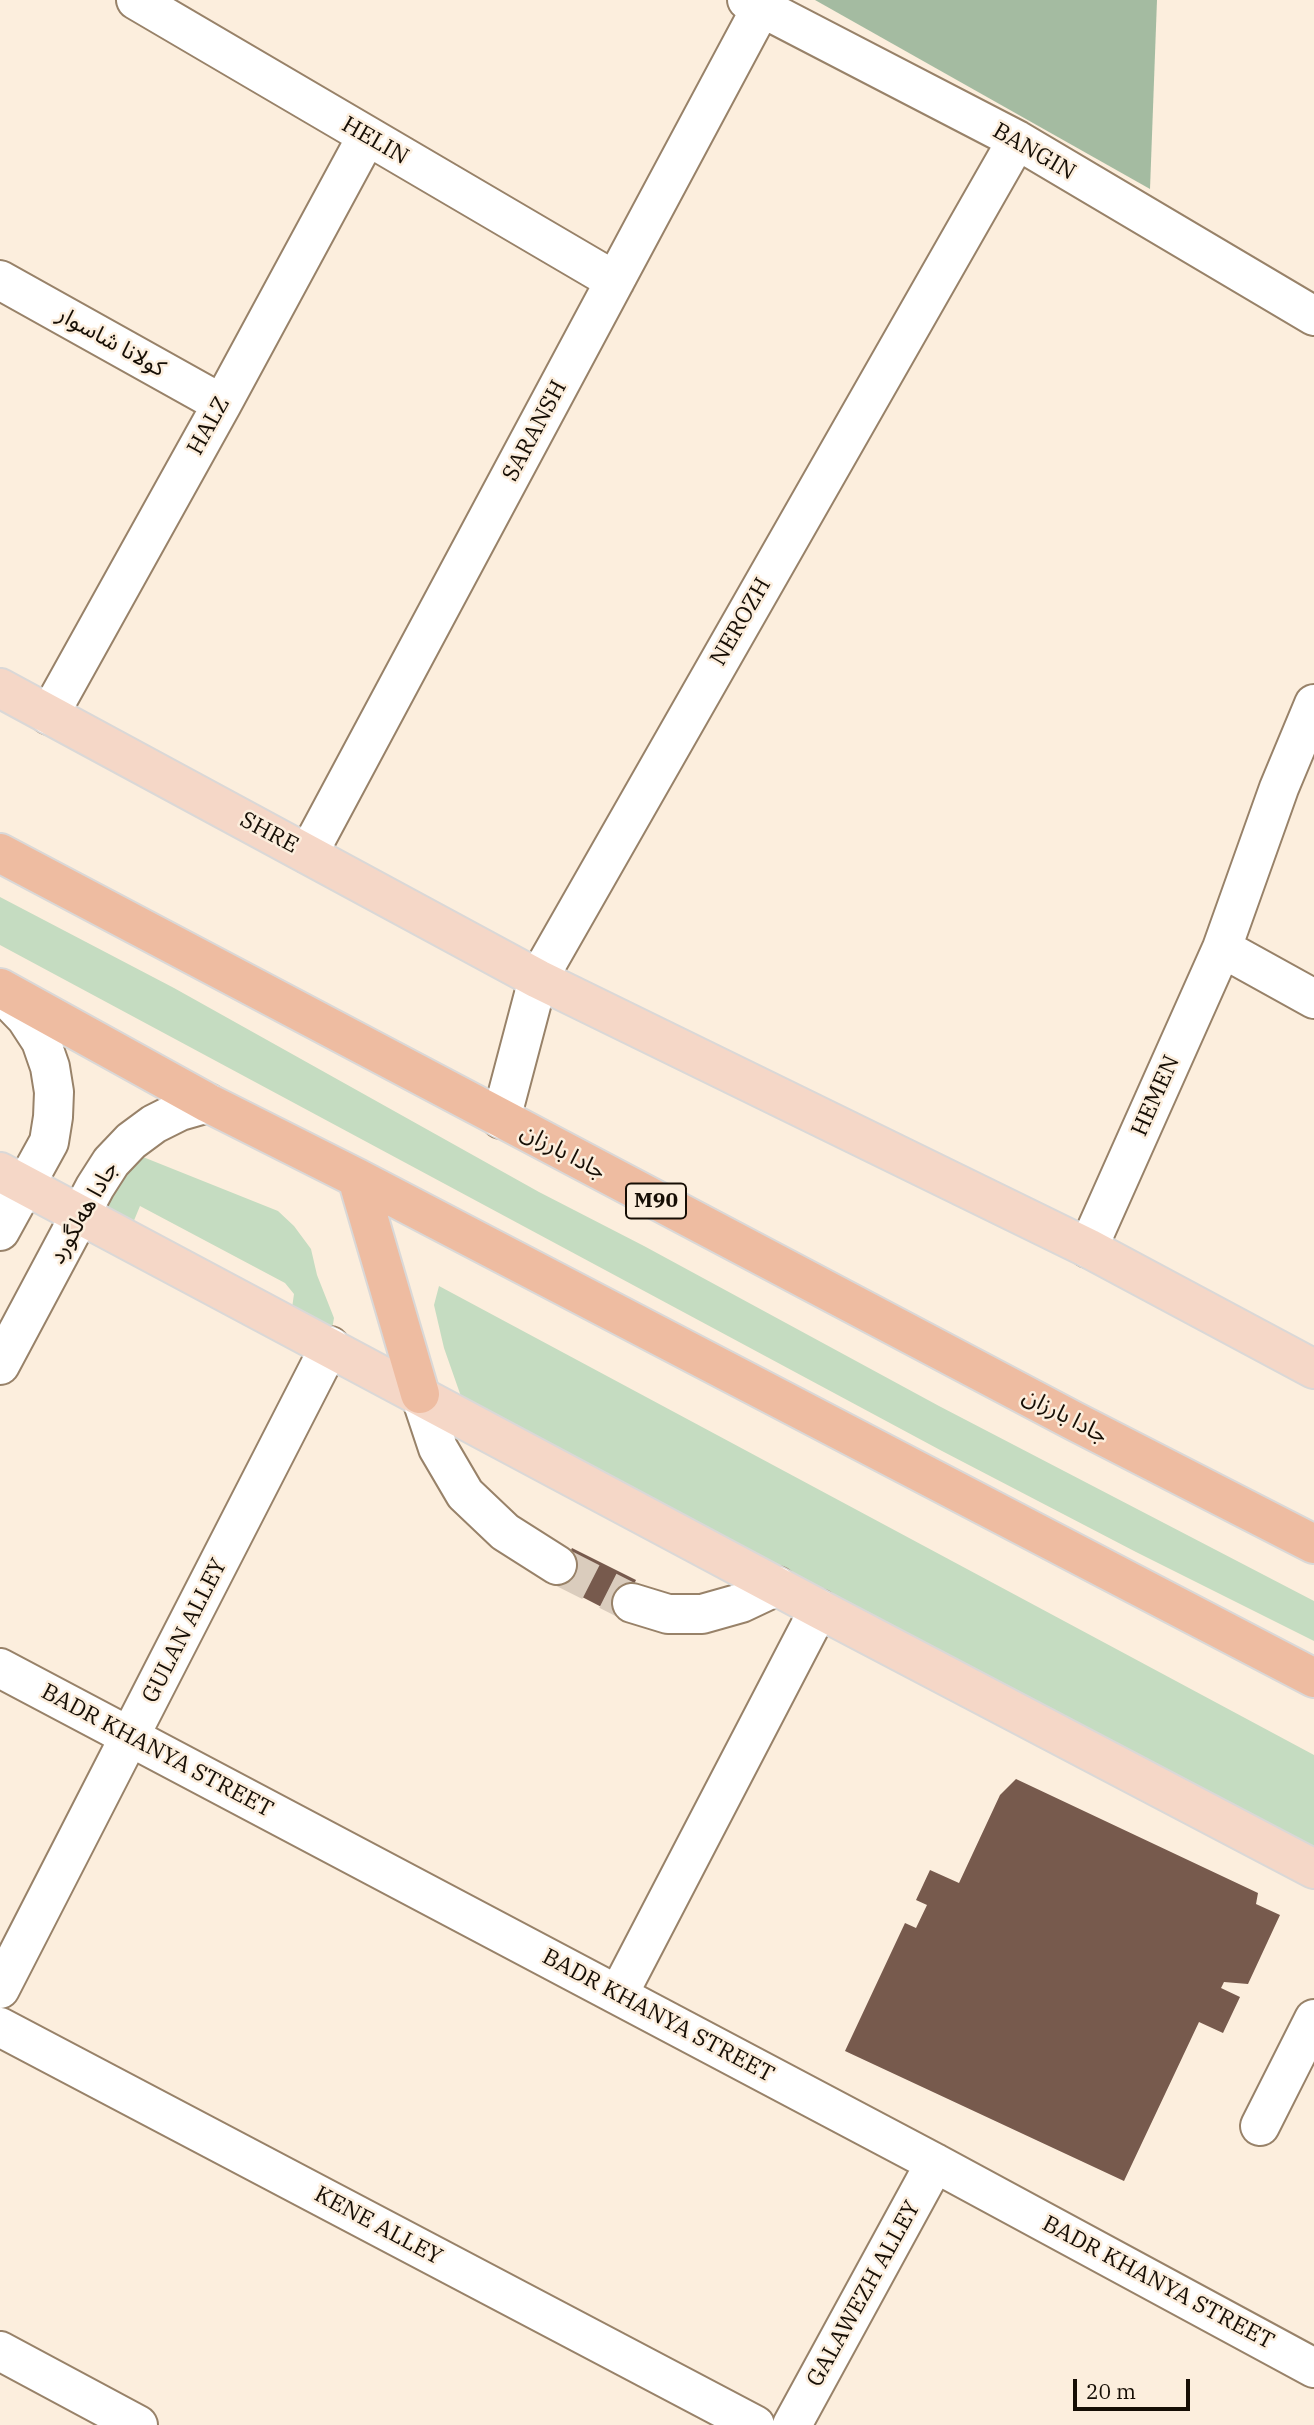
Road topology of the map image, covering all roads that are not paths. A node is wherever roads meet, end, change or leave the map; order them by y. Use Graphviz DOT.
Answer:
graph roads {
  1 [pos="136,0"];
  2 [pos="754,4"];
  3 [pos="367,136"];
  4 [pos="1017,140"];
  5 [pos="0,280"];
  6 [pos="615,281"];
  7 [pos="1314,316"];
  8 [pos="222,404"];
  9 [pos="0,688"];
  10 [pos="1314,704"];
  11 [pos="49,715"];
  12 [pos="0,853"];
  13 [pos="308,854"];
  14 [pos="1222,948"];
  15 [pos="538,979"];
  16 [pos="0,989"];
  17 [pos="1314,999"];
  18 [pos="208,1103"];
  19 [pos="501,1119"];
  20 [pos="13,1178"];
  21 [pos="357,1178"];
  22 [pos="80,1216"];
  23 [pos="0,1231"];
  24 [pos="1088,1248"];
  25 [pos="330,1346"];
  26 [pos="0,1366"];
  27 [pos="1314,1369"];
  28 [pos="421,1394"];
  29 [pos="1314,1544"];
  30 [pos="557,1565"];
  31 [pos="777,1586"];
  32 [pos="632,1603"];
  33 [pos="819,1609"];
  34 [pos="0,1668"];
  35 [pos="1314,1678"];
  36 [pos="131,1737"];
  37 [pos="1314,1869"];
  38 [pos="0,1989"];
  39 [pos="618,1995"];
  40 [pos="1314,2019"];
  41 [pos="0,2027"];
  42 [pos="1260,2126"];
  43 [pos="935,2163"];
  44 [pos="0,2351"];
  45 [pos="1314,2368"];
  46 [pos="138,2425"];
  47 [pos="755,2425"];
  48 [pos="792,2425"];
  1 -- 3 [label="street, HELIN"];
  2 -- 4 [label="street, BANGIN"];
  2 -- 6 [label="street, SARANSH"];
  3 -- 6 [label="street, HELIN"];
  3 -- 8 [label="street, HALZ"];
  4 -- 7 [label="street, BANGIN"];
  4 -- 15 [label="street, NEROZH"];
  5 -- 8 [label="street, كولانا شاسوار"];
  6 -- 13 [label="street, SARANSH"];
  8 -- 11 [label="street, HALZ"];
  9 -- 11 [label="main road, SHRE"];
  10 -- 14 [label="street, HEMEN"];
  11 -- 13 [label="main road, SHRE"];
  12 -- 19 [label="highway, جادا بارزان / M90"];
  13 -- 15 [label="main road, SHRE"];
  14 -- 17 [label="street"];
  14 -- 24 [label="street, HEMEN"];
  15 -- 19 [label="street, NEROZH"];
  15 -- 24 [label="main road, SHRE"];
  16 -- 18 [label="highway"];
  16 -- 20 [label="street"];
  18 -- 21 [label="highway"];
  18 -- 22 [label="street, جادا هەلگورد"];
  19 -- 29 [label="highway, جادا بارزان / M90"];
  20 -- 22 [label="main road"];
  20 -- 23 [label="street"];
  21 -- 28 [label="highway"];
  21 -- 35 [label="highway"];
  22 -- 25 [label="main road"];
  22 -- 26 [label="street, جادا هەلگورد"];
  24 -- 27 [label="main road"];
  25 -- 28 [label="main road"];
  25 -- 36 [label="street, GULAN ALLEY"];
  28 -- 30 [label="street"];
  28 -- 31 [label="main road"];
  31 -- 32 [label="street"];
  31 -- 33 [label="main road"];
  33 -- 37 [label="main road"];
  33 -- 39 [label="street"];
  34 -- 36 [label="street, BADR KHANYA STREET"];
  36 -- 38 [label="street, GULAN ALLEY"];
  36 -- 39 [label="street, BADR KHANYA STREET"];
  39 -- 43 [label="street, BADR KHANYA STREET"];
  40 -- 42 [label="street"];
  41 -- 47 [label="street, KENE ALLEY"];
  43 -- 45 [label="street, BADR KHANYA STREET"];
  43 -- 48 [label="street, GALAWEZH ALLEY"];
  44 -- 46 [label="street"];
}
